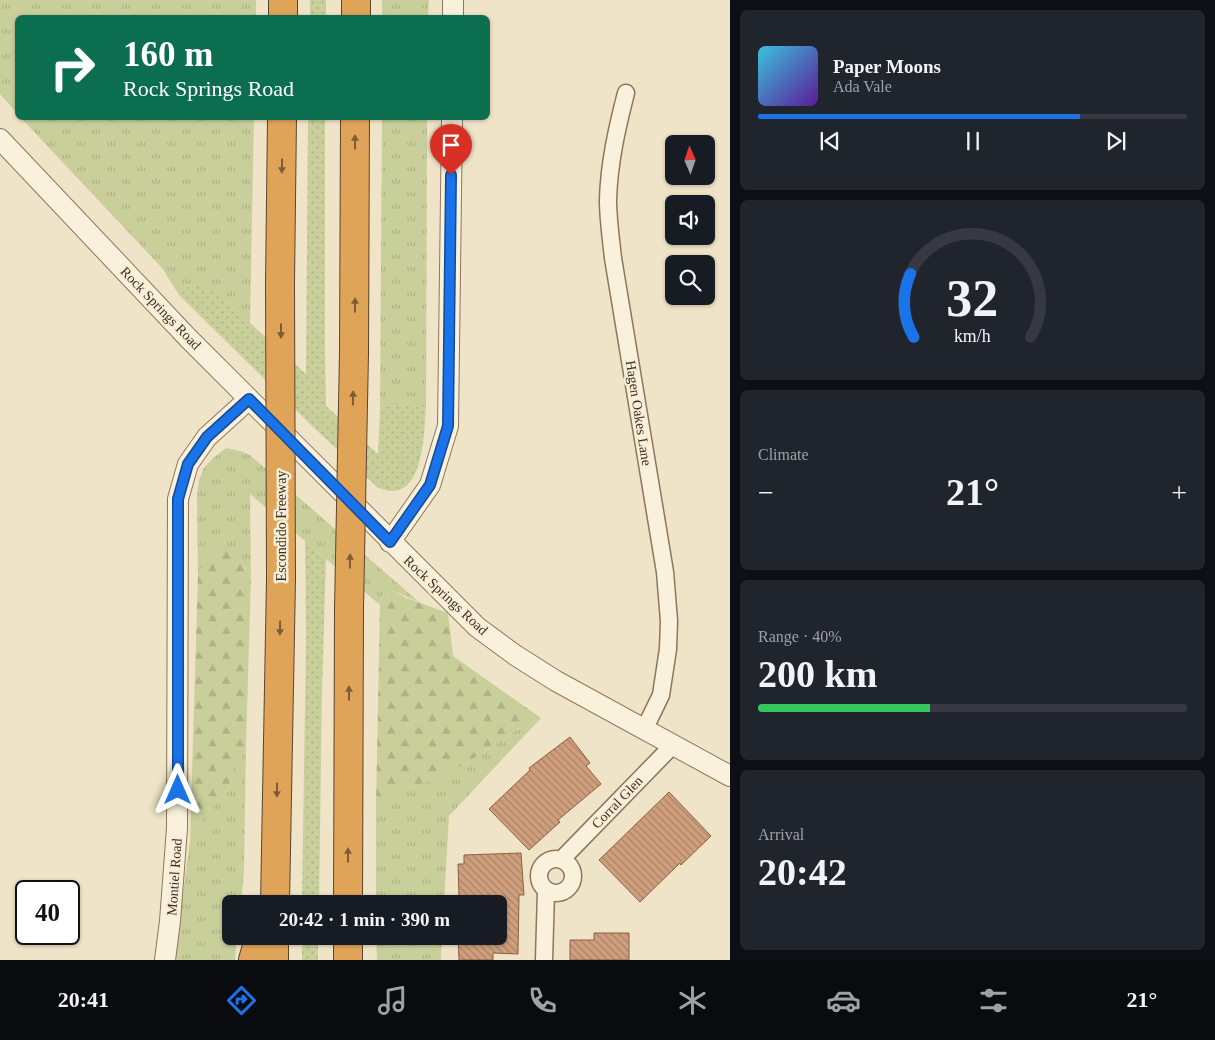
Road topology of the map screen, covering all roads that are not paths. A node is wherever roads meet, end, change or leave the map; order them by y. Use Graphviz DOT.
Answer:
graph roads {
  1 [pos="283,0"];
  2 [pos="356,0"];
  3 [pos="453,0"];
  4 [pos="283,15"];
  5 [pos="356,15"];
  6 [pos="453,15"];
  7 [pos="626,93"];
  8 [pos="282,120"];
  9 [pos="355,120"];
  10 [pos="452,120"];
  11 [pos="0,139"];
  12 [pos="249,399"];
  13 [pos="390,542"];
  14 [pos="644,730"];
  15 [pos="673,745"];
  16 [pos="730,776"];
  17 [pos="561,860"];
  18 [pos="546,891"];
  19 [pos="273,895"];
  20 [pos="348,895"];
  21 [pos="257,945"];
  22 [pos="274,945"];
  23 [pos="348,945"];
  24 [pos="165,960"];
  25 [pos="253,960"];
  26 [pos="274,960"];
  27 [pos="348,960"];
  28 [pos="544,960"];
  1 -- 4 [label="highway"];
  2 -- 5 [label="highway"];
  3 -- 6 [label="street"];
  7 -- 14 [label="street, Hagen Oakes Lane"];
  8 -- 19 [label="highway, Escondido Freeway, one-way, bridge"];
  20 -- 9 [label="highway, one-way, bridge"];
  10 -- 13 [label="street"];
  11 -- 12 [label="street, Rock Springs Road"];
  12 -- 13 [label="street, Rock Springs Road"];
  12 -- 24 [label="street, Montiel Road"];
  13 -- 14 [label="street, Rock Springs Road"];
  14 -- 15 [label="street, Rock Springs Road"];
  15 -- 16 [label="street, Rock Springs Road"];
  15 -- 17 [label="street, Corral Glen"];
  17 -- 18 [label="street, Corral Glen"];
  17 -- 18 [label="street"];
  18 -- 28 [label="street, Corral Glen"];
  21 -- 25 [label="highway"];
  22 -- 26 [label="highway"];
  23 -- 27 [label="highway"];
}
